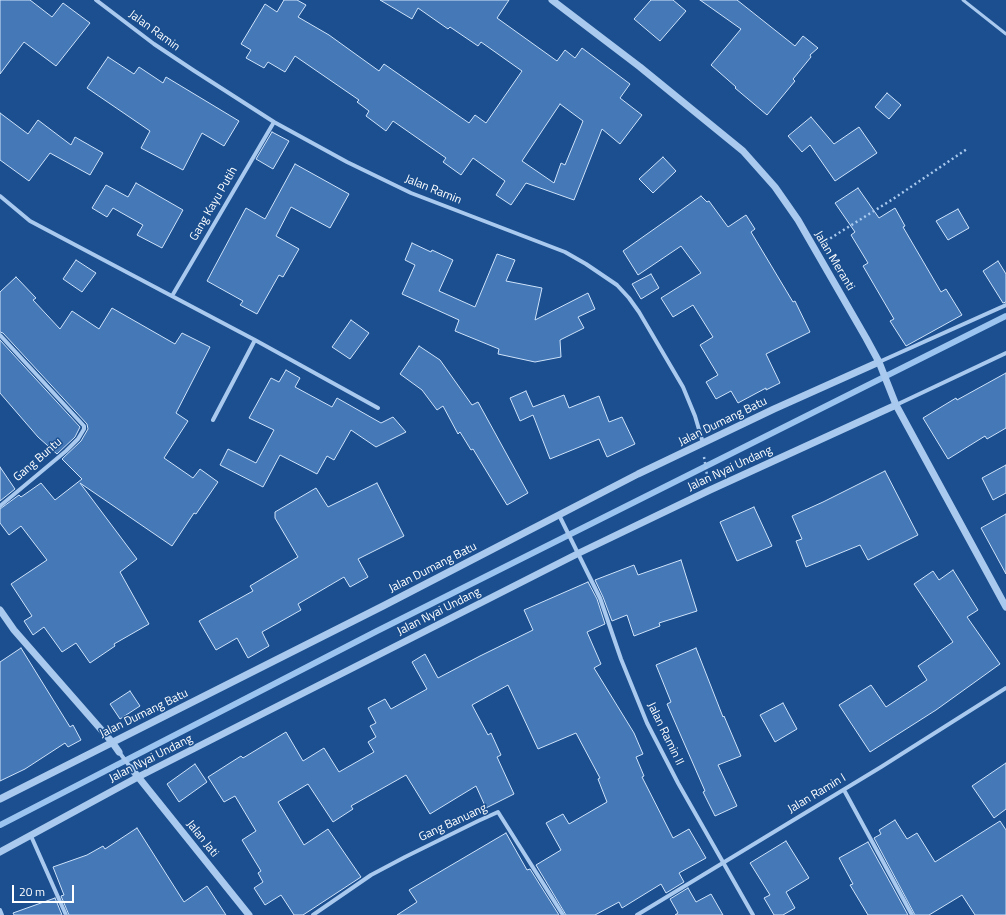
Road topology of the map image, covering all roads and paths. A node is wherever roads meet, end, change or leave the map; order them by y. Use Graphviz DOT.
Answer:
graph roads {
  1 [pos="96,0"];
  2 [pos="552,0"];
  3 [pos="963,0"];
  4 [pos="1006,34"];
  5 [pos="274,122"];
  6 [pos="967,149"];
  7 [pos="0,196"];
  8 [pos="814,248"];
  9 [pos="172,296"];
  10 [pos="1006,305"];
  11 [pos="0,335"];
  12 [pos="255,340"];
  13 [pos="1006,353"];
  14 [pos="879,362"];
  15 [pos="896,405"];
  16 [pos="378,408"];
  17 [pos="213,420"];
  18 [pos="703,443"];
  19 [pos="704,458"];
  20 [pos="708,477"];
  21 [pos="0,506"];
  22 [pos="559,515"];
  23 [pos="579,553"];
  24 [pos="1006,607"];
  25 [pos="0,610"];
  26 [pos="1006,688"];
  27 [pos="112,742"];
  28 [pos="119,752"];
  29 [pos="131,768"];
  30 [pos="138,777"];
  31 [pos="844,790"];
  32 [pos="0,799"];
  33 [pos="31,836"];
  34 [pos="0,852"];
  35 [pos="723,863"];
  36 [pos="0,910"];
  37 [pos="2,915"];
  38 [pos="66,915"];
  39 [pos="250,915"];
  40 [pos="313,915"];
  41 [pos="563,915"];
  42 [pos="637,915"];
  43 [pos="752,915"];
  44 [pos="912,915"];
  1 -- 5 [label="street, Jalan Ramin"];
  2 -- 8 [label="street, Jalan Meranti"];
  3 -- 4 [label="lane"];
  5 -- 9 [label="street, Gang Kayu Putih"];
  5 -- 18 [label="street, Jalan Ramin"];
  6 -- 8 [label="path"];
  7 -- 9 [label="street"];
  8 -- 14 [label="street, Jalan Meranti"];
  9 -- 12 [label="street"];
  10 -- 14 [label="street"];
  11 -- 21 [label="street, Gang Buntu"];
  12 -- 16 [label="street"];
  12 -- 17 [label="street"];
  13 -- 15 [label="street"];
  14 -- 15 [label="street, Jalan Meranti"];
  14 -- 18 [label="street, Jalan Dumang Batu"];
  15 -- 23 [label="street, Jalan Nyai Undang"];
  15 -- 24 [label="street, Jalan Meranti"];
  18 -- 22 [label="street, Jalan Dumang Batu"];
  19 -- 20 [label="path"];
  22 -- 23 [label="street, Jalan Ramin II"];
  22 -- 27 [label="street, Jalan Dumang Batu"];
  23 -- 30 [label="street, Jalan Nyai Undang"];
  23 -- 35 [label="street, Jalan Ramin II"];
  25 -- 27 [label="street"];
  26 -- 31 [label="street, Jalan Ramin I"];
  27 -- 28 [label="street"];
  27 -- 32 [label="street, Jalan Dumang Batu"];
  28 -- 29 [label="street"];
  29 -- 30 [label="street, Jalan Jati"];
  30 -- 33 [label="street, Jalan Nyai Undang"];
  30 -- 39 [label="street, Jalan Jati"];
  31 -- 35 [label="street, Jalan Ramin I"];
  31 -- 44 [label="street"];
  33 -- 34 [label="street, Jalan Nyai Undang"];
  33 -- 38 [label="street"];
  35 -- 42 [label="street, Jalan Ramin I"];
  35 -- 43 [label="street, Jalan Ramin II"];
  36 -- 37 [label="street"];
  40 -- 41 [label="street, Gang Banuang"];
}
